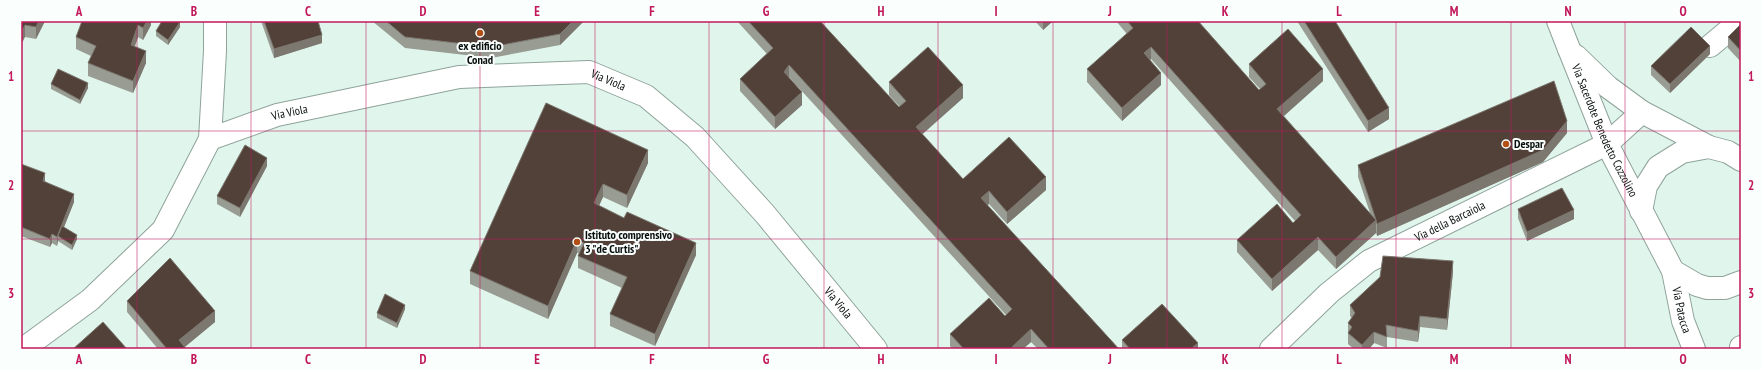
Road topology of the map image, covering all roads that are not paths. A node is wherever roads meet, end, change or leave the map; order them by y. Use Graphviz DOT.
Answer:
graph roads {
  1 [pos="215,21"];
  2 [pos="1558,21"];
  3 [pos="1740,21"];
  4 [pos="1710,46"];
  5 [pos="1569,49"];
  6 [pos="1642,112"];
  7 [pos="210,139"];
  8 [pos="1607,144"];
  9 [pos="1730,153"];
  10 [pos="1641,211"];
  11 [pos="1673,271"];
  12 [pos="1741,282"];
  13 [pos="23,349"];
  14 [pos="876,349"];
  15 [pos="1270,349"];
  16 [pos="1694,349"];
  1 -- 7 [label="street"];
  2 -- 5 [label="street, Via Sacerdote Benedetto Cozzolino"];
  3 -- 4 [label="street"];
  5 -- 6 [label="street, Via Sacerdote Benedetto Cozzolino"];
  5 -- 8 [label="street, Via Sacerdote Benedetto Cozzolino"];
  6 -- 8 [label="street, Via della Barcaiola"];
  6 -- 9 [label="street, Via Sacerdote Benedetto Cozzolino"];
  7 -- 13 [label="street"];
  7 -- 14 [label="street, Via Viola"];
  8 -- 10 [label="street, Via Sacerdote Benedetto Cozzolino"];
  8 -- 15 [label="street, Via della Barcaiola"];
  9 -- 10 [label="street"];
  10 -- 11 [label="street, Via Sacerdote Benedetto Cozzolino"];
  11 -- 12 [label="street"];
  11 -- 16 [label="street, Via Patacca"];
}
